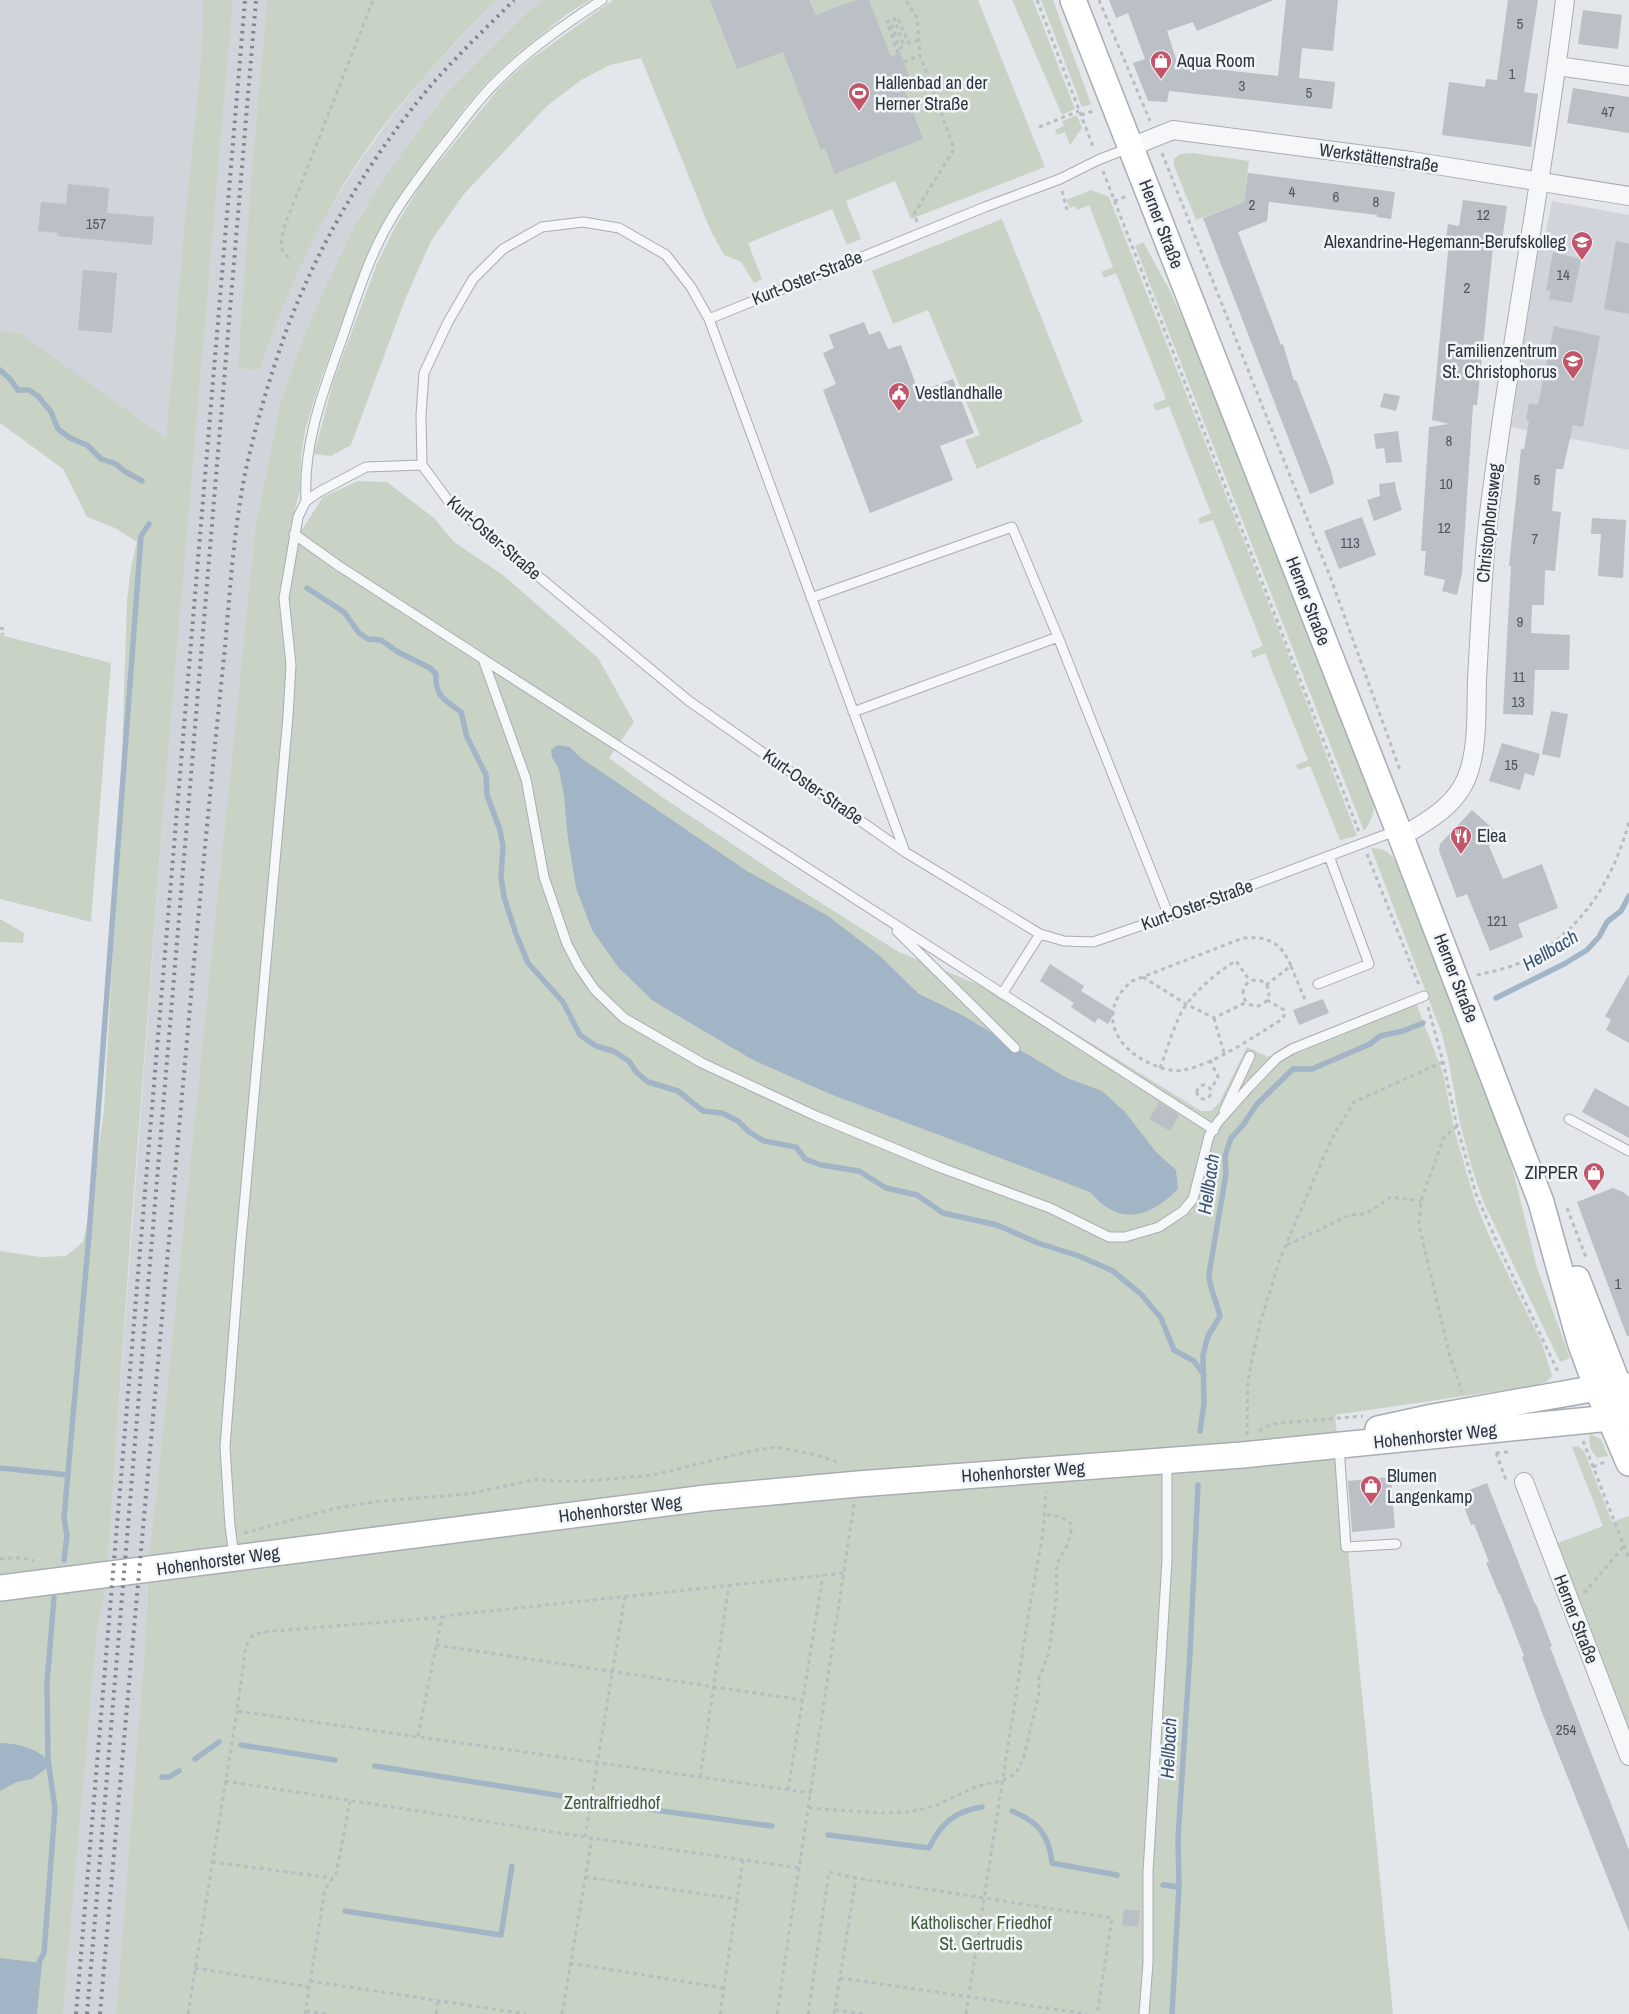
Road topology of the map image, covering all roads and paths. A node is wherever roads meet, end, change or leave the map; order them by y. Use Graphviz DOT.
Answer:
graph roads {
  1 [pos="373,0"];
  2 [pos="602,0"];
  3 [pos="906,0"];
  4 [pos="1037,0"];
  5 [pos="1073,0"];
  6 [pos="1099,0"];
  7 [pos="1565,0"];
  8 [pos="919,40"];
  9 [pos="898,53"];
  10 [pos="920,55"];
  11 [pos="904,62"];
  12 [pos="1557,66"];
  13 [pos="1629,76"];
  14 [pos="930,82"];
  15 [pos="905,83"];
  16 [pos="1080,111"];
  17 [pos="1039,127"];
  18 [pos="1156,137"];
  19 [pos="1131,147"];
  20 [pos="1098,160"];
  21 [pos="1060,179"];
  22 [pos="1538,180"];
  23 [pos="1629,196"];
  24 [pos="1067,210"];
  25 [pos="920,232"];
  26 [pos="289,257"];
  27 [pos="709,319"];
  28 [pos="422,464"];
  29 [pos="306,501"];
  30 [pos="294,534"];
  31 [pos="811,598"];
  32 [pos="0,628"];
  33 [pos="2,635"];
  34 [pos="1058,637"];
  35 [pos="483,659"];
  36 [pos="854,712"];
  37 [pos="1400,771"];
  38 [pos="1629,822"];
  39 [pos="1400,834"];
  40 [pos="1363,843"];
  41 [pos="905,852"];
  42 [pos="1329,856"];
  43 [pos="1169,916"];
  44 [pos="884,919"];
  45 [pos="1040,934"];
  46 [pos="1292,966"];
  47 [pos="1144,977"];
  48 [pos="1456,980"];
  49 [pos="1250,981"];
  50 [pos="1318,984"];
  51 [pos="1266,985"];
  52 [pos="1002,994"];
  53 [pos="1424,996"];
  54 [pos="1267,1000"];
  55 [pos="1247,1002"];
  56 [pos="1306,1002"];
  57 [pos="1186,1004"];
  58 [pos="1214,1018"];
  59 [pos="1015,1048"];
  60 [pos="1224,1053"];
  61 [pos="1250,1056"];
  62 [pos="1210,1060"];
  63 [pos="1444,1062"];
  64 [pos="1160,1068"];
  65 [pos="1211,1089"];
  66 [pos="1569,1119"];
  67 [pos="1216,1126"];
  68 [pos="1457,1126"];
  69 [pos="1629,1151"];
  70 [pos="1421,1201"];
  71 [pos="1287,1245"];
  72 [pos="1560,1376"];
  73 [pos="1615,1387"];
  74 [pos="1463,1393"];
  75 [pos="1623,1416"];
  76 [pos="1488,1431"];
  77 [pos="1583,1442"];
  78 [pos="1244,1446"];
  79 [pos="1339,1446"];
  80 [pos="1167,1461"];
  81 [pos="1629,1462"];
  82 [pos="1047,1470"];
  83 [pos="1524,1482"];
  84 [pos="858,1484"];
  85 [pos="1044,1516"];
  86 [pos="1396,1544"];
  87 [pos="1624,1546"];
  88 [pos="234,1559"];
  89 [pos="1629,1559"];
  90 [pos="845,1573"];
  91 [pos="823,1575"];
  92 [pos="729,1585"];
  93 [pos="0,1588"];
  94 [pos="625,1596"];
  95 [pos="1569,1602"];
  96 [pos="444,1617"];
  97 [pos="436,1645"];
  98 [pos="613,1672"];
  99 [pos="713,1687"];
  100 [pos="802,1700"];
  101 [pos="237,1711"];
  102 [pos="418,1736"];
  103 [pos="1629,1756"];
  104 [pos="598,1762"];
  105 [pos="700,1777"];
  106 [pos="225,1781"];
  107 [pos="1002,1781"];
  108 [pos="788,1790"];
  109 [pos="812,1793"];
  110 [pos="350,1800"];
  111 [pos="809,1808"];
  112 [pos="585,1837"];
  113 [pos="592,1838"];
  114 [pos="743,1860"];
  115 [pos="212,1862"];
  116 [pos="800,1868"];
  117 [pos="585,1877"];
  118 [pos="333,1878"];
  119 [pos="856,1878"];
  120 [pos="984,1898"];
  121 [pos="737,1899"];
  122 [pos="570,1963"];
  123 [pos="195,1968"];
  124 [pos="840,1978"];
  125 [pos="310,1981"];
  126 [pos="310,1987"];
  127 [pos="724,1988"];
  128 [pos="969,1997"];
  129 [pos="438,2000"];
  130 [pos="305,2012"];
  131 [pos="834,2012"];
  132 [pos="188,2014"];
  133 [pos="326,2014"];
  134 [pos="436,2014"];
  135 [pos="526,2014"];
  136 [pos="562,2014"];
  137 [pos="720,2014"];
  138 [pos="777,2014"];
  139 [pos="808,2014"];
  140 [pos="864,2014"];
  141 [pos="966,2014"];
  142 [pos="1087,2014"];
  143 [pos="1096,2014"];
  144 [pos="1144,2014"];
  1 -- 26 [label="path"];
  2 -- 29 [label="lane"];
  3 -- 8 [label="path"];
  4 -- 16 [label="path"];
  5 -- 19 [label="street, Herner Straße"];
  6 -- 18 [label="path"];
  7 -- 12 [label="street, Christophorusweg"];
  8 -- 9 [label="path"];
  8 -- 10 [label="path"];
  10 -- 11 [label="path"];
  10 -- 14 [label="path"];
  12 -- 13 [label="street"];
  12 -- 22 [label="street, Christophorusweg"];
  14 -- 15 [label="path"];
  14 -- 25 [label="path"];
  16 -- 17 [label="path"];
  16 -- 20 [label="path"];
  18 -- 19 [label="street, Werkstättenstraße"];
  18 -- 22 [label="street, Werkstättenstraße"];
  18 -- 37 [label="path"];
  19 -- 20 [label="lane, Kurt-Oster-Straße"];
  19 -- 39 [label="street, Herner Straße"];
  20 -- 21 [label="lane, Kurt-Oster-Straße"];
  20 -- 40 [label="path"];
  21 -- 24 [label="path"];
  21 -- 25 [label="lane, Kurt-Oster-Straße"];
  22 -- 23 [label="street, Werkstättenstraße"];
  22 -- 39 [label="street, Christophorusweg"];
  25 -- 27 [label="lane, Kurt-Oster-Straße"];
  27 -- 28 [label="lane"];
  27 -- 31 [label="lane"];
  28 -- 29 [label="lane"];
  28 -- 41 [label="lane, Kurt-Oster-Straße"];
  29 -- 30 [label="lane"];
  30 -- 35 [label="lane"];
  30 -- 88 [label="lane"];
  31 -- 34 [label="lane"];
  31 -- 36 [label="lane"];
  32 -- 33 [label="path"];
  34 -- 36 [label="lane"];
  34 -- 43 [label="lane"];
  35 -- 44 [label="lane"];
  35 -- 67 [label="lane"];
  36 -- 41 [label="lane"];
  38 -- 48 [label="path"];
  39 -- 40 [label="lane, Kurt-Oster-Straße"];
  39 -- 48 [label="street, Herner Straße"];
  40 -- 42 [label="lane, Kurt-Oster-Straße"];
  40 -- 53 [label="path"];
  41 -- 45 [label="lane, Kurt-Oster-Straße"];
  42 -- 43 [label="lane, Kurt-Oster-Straße"];
  42 -- 50 [label="lane"];
  43 -- 45 [label="lane, Kurt-Oster-Straße"];
  44 -- 52 [label="lane"];
  44 -- 59 [label="lane"];
  45 -- 52 [label="lane"];
  46 -- 47 [label="path"];
  46 -- 51 [label="path"];
  46 -- 56 [label="path"];
  47 -- 57 [label="path"];
  47 -- 64 [label="path"];
  48 -- 73 [label="street, Herner Straße"];
  49 -- 51 [label="path"];
  49 -- 55 [label="path"];
  49 -- 57 [label="path"];
  51 -- 54 [label="path"];
  52 -- 67 [label="lane"];
  53 -- 63 [label="path"];
  53 -- 67 [label="lane"];
  54 -- 55 [label="path"];
  54 -- 60 [label="path"];
  55 -- 58 [label="path"];
  57 -- 58 [label="path"];
  57 -- 64 [label="path"];
  58 -- 60 [label="path"];
  60 -- 62 [label="path"];
  61 -- 67 [label="lane"];
  62 -- 64 [label="path"];
  62 -- 65 [label="path"];
  63 -- 68 [label="path"];
  63 -- 71 [label="path"];
  65 -- 65 [label="path"];
  66 -- 69 [label="lane"];
  68 -- 70 [label="path"];
  68 -- 72 [label="path"];
  70 -- 71 [label="path"];
  70 -- 74 [label="path"];
  71 -- 78 [label="path"];
  73 -- 75 [label="street, Herner Straße"];
  73 -- 78 [label="street, Hohenhorster Weg"];
  75 -- 76 [label="street, Hohenhorster Weg"];
  75 -- 81 [label="street, Herner Straße"];
  76 -- 79 [label="street, Hohenhorster Weg"];
  76 -- 83 [label="path"];
  77 -- 87 [label="path"];
  78 -- 79 [label="street, Hohenhorster Weg"];
  78 -- 80 [label="street, Hohenhorster Weg"];
  79 -- 86 [label="lane"];
  80 -- 82 [label="street, Hohenhorster Weg"];
  80 -- 144 [label="lane"];
  82 -- 84 [label="street, Hohenhorster Weg"];
  82 -- 85 [label="path"];
  83 -- 95 [label="street, Herner Straße"];
  84 -- 88 [label="street, Hohenhorster Weg"];
  84 -- 90 [label="path"];
  85 -- 107 [label="path"];
  85 -- 107 [label="path"];
  87 -- 89 [label="path"];
  87 -- 95 [label="path"];
  88 -- 93 [label="street, Hohenhorster Weg"];
  90 -- 91 [label="path"];
  90 -- 109 [label="path"];
  91 -- 92 [label="path"];
  91 -- 100 [label="path"];
  92 -- 94 [label="path"];
  92 -- 99 [label="path"];
  94 -- 96 [label="path"];
  94 -- 98 [label="path"];
  95 -- 103 [label="street, Herner Straße"];
  96 -- 97 [label="path"];
  96 -- 101 [label="path"];
  97 -- 98 [label="path"];
  97 -- 102 [label="path"];
  98 -- 99 [label="path"];
  98 -- 104 [label="path"];
  99 -- 100 [label="path"];
  99 -- 105 [label="path"];
  100 -- 108 [label="path"];
  101 -- 102 [label="path"];
  101 -- 106 [label="path"];
  102 -- 104 [label="path"];
  104 -- 105 [label="path"];
  104 -- 112 [label="path"];
  105 -- 108 [label="path"];
  106 -- 110 [label="path"];
  106 -- 115 [label="path"];
  107 -- 111 [label="path"];
  107 -- 120 [label="path"];
  108 -- 109 [label="path"];
  109 -- 111 [label="path"];
  110 -- 112 [label="path"];
  110 -- 118 [label="path"];
  111 -- 116 [label="path"];
  112 -- 113 [label="path"];
  113 -- 114 [label="path"];
  113 -- 117 [label="path"];
  114 -- 116 [label="path"];
  114 -- 121 [label="path"];
  115 -- 118 [label="path"];
  115 -- 123 [label="path"];
  116 -- 138 [label="path"];
  117 -- 121 [label="path"];
  117 -- 122 [label="path"];
  118 -- 125 [label="path"];
  119 -- 120 [label="path"];
  119 -- 124 [label="path"];
  119 -- 139 [label="path"];
  120 -- 128 [label="path"];
  120 -- 143 [label="path"];
  121 -- 127 [label="path"];
  122 -- 127 [label="path"];
  122 -- 136 [label="path"];
  123 -- 126 [label="path"];
  123 -- 132 [label="path"];
  124 -- 128 [label="path"];
  124 -- 131 [label="path"];
  125 -- 126 [label="path"];
  125 -- 129 [label="path"];
  126 -- 130 [label="path"];
  127 -- 137 [label="path"];
  128 -- 141 [label="path"];
  128 -- 142 [label="path"];
  129 -- 134 [label="path"];
  129 -- 135 [label="path"];
  130 -- 133 [label="path"];
  131 -- 140 [label="path"];
}
